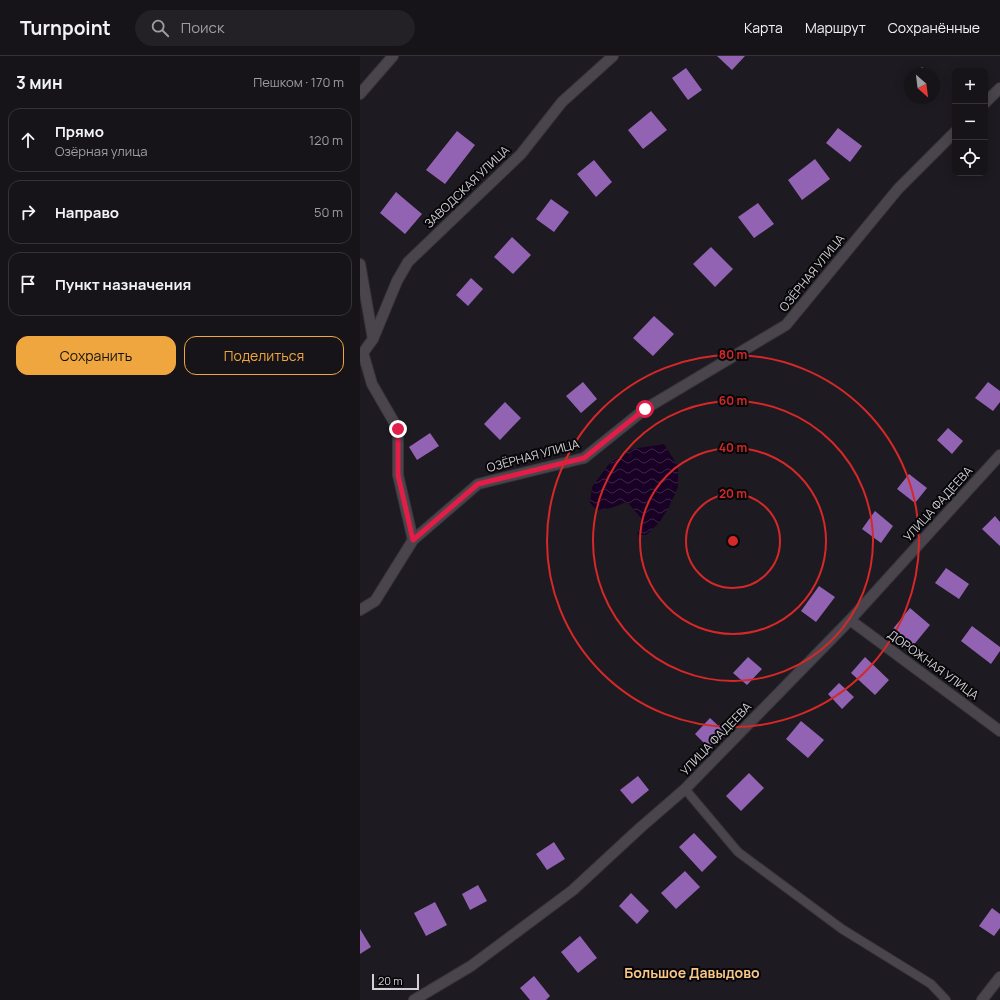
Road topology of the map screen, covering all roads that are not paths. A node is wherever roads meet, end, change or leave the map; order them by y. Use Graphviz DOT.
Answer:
graph roads {
  1 [pos="393,56"];
  2 [pos="613,56"];
  3 [pos="1000,88"];
  4 [pos="360,94"];
  5 [pos="988,100"];
  6 [pos="952,135"];
  7 [pos="360,264"];
  8 [pos="373,339"];
  9 [pos="362,355"];
  10 [pos="1000,455"];
  11 [pos="413,540"];
  12 [pos="360,610"];
  13 [pos="850,620"];
  14 [pos="1000,731"];
  15 [pos="685,789"];
  16 [pos="1000,977"];
  17 [pos="414,1000"];
  18 [pos="946,1000"];
  19 [pos="982,1000"];
  1 -- 4 [label="street"];
  2 -- 8 [label="street, ЗАВОДСКАЯ УЛИЦА"];
  3 -- 5 [label="street"];
  6 -- 11 [label="street, ОЗЁРНАЯ УЛИЦА"];
  7 -- 8 [label="street"];
  8 -- 9 [label="street, ЗАВОДСКАЯ УЛИЦА"];
  9 -- 11 [label="street"];
  10 -- 13 [label="street, УЛИЦА ФАДЕЕВА"];
  11 -- 12 [label="street, ОЗЁРНАЯ УЛИЦА"];
  13 -- 14 [label="street, ДОРОЖНАЯ УЛИЦА"];
  13 -- 15 [label="street, УЛИЦА ФАДЕЕВА"];
  15 -- 17 [label="street, УЛИЦА ФАДЕЕВА"];
  15 -- 18 [label="lane"];
  16 -- 19 [label="street"];
}
